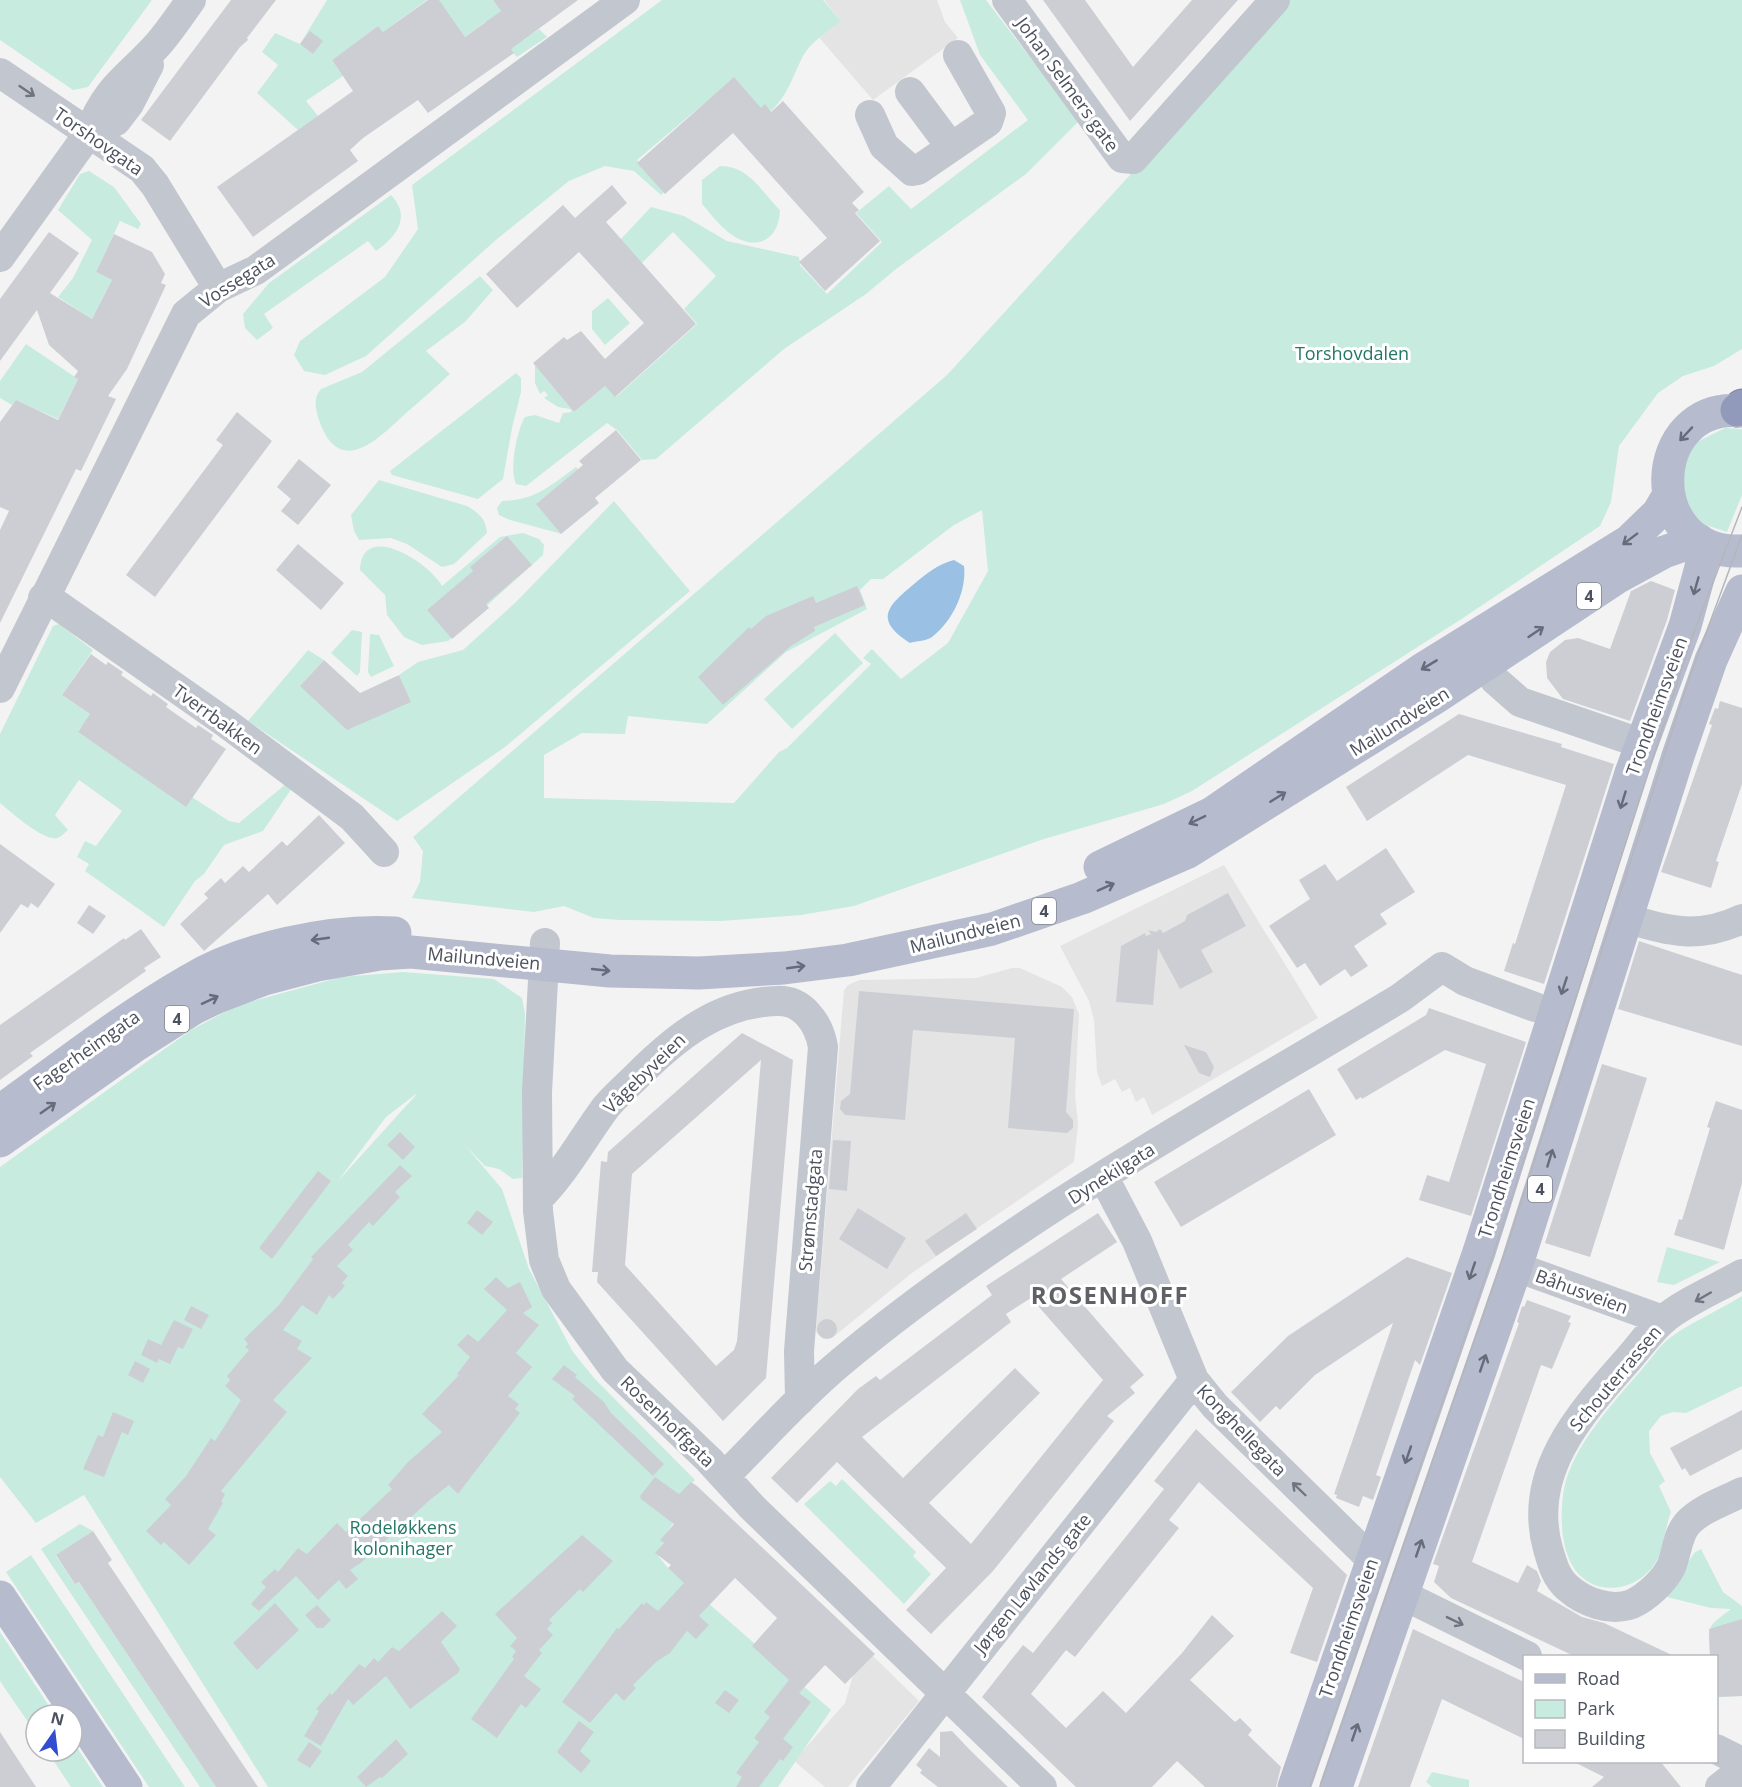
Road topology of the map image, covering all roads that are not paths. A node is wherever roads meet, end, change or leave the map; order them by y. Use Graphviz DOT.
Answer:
graph roads {
  1 [pos="191,0"];
  2 [pos="625,0"];
  3 [pos="1007,0"];
  4 [pos="1275,0"];
  5 [pos="958,55"];
  6 [pos="0,73"];
  7 [pos="910,92"];
  8 [pos="870,115"];
  9 [pos="89,133"];
  10 [pos="951,147"];
  11 [pos="0,257"];
  12 [pos="218,288"];
  13 [pos="1740,409"];
  14 [pos="1668,496"];
  15 [pos="1703,543"];
  16 [pos="1742,551"];
  17 [pos="1742,591"];
  18 [pos="43,598"];
  19 [pos="1479,652"];
  20 [pos="0,688"];
  21 [pos="1643,744"];
  22 [pos="384,852"];
  23 [pos="1626,918"];
  24 [pos="1742,919"];
  25 [pos="379,943"];
  26 [pos="544,953"];
  27 [pos="1535,1006"];
  28 [pos="814,1021"];
  29 [pos="0,1111"];
  30 [pos="0,1142"];
  31 [pos="1103,1176"];
  32 [pos="538,1199"];
  33 [pos="1516,1267"];
  34 [pos="1742,1274"];
  35 [pos="1663,1320"];
  36 [pos="1194,1380"];
  37 [pos="800,1400"];
  38 [pos="725,1476"];
  39 [pos="1742,1492"];
  40 [pos="1372,1560"];
  41 [pos="1403,1595"];
  42 [pos="0,1597"];
  43 [pos="1525,1655"];
  44 [pos="946,1692"];
  45 [pos="1718,1750"];
  46 [pos="1742,1762"];
  47 [pos="1742,1770"];
  48 [pos="126,1787"];
  49 [pos="871,1787"];
  50 [pos="1042,1787"];
  51 [pos="1294,1787"];
  52 [pos="1336,1787"];
  53 [pos="1720,1787"];
  1 -- 9 [label="street"];
  2 -- 12 [label="street, Vossegata"];
  3 -- 4 [label="street, Johan Selmers gate"];
  5 -- 10 [label="street"];
  6 -- 9 [label="street, Torshovgata, one-way"];
  7 -- 10 [label="street"];
  8 -- 10 [label="street"];
  9 -- 11 [label="street"];
  9 -- 12 [label="street, Torshovgata"];
  12 -- 18 [label="street, Vossegata"];
  13 -- 14 [label="main road, one-way"];
  14 -- 15 [label="main road"];
  14 -- 19 [label="main road, Mailundveien / 4, one-way"];
  15 -- 16 [label="main road"];
  19 -- 15 [label="main road, Mailundveien / 4, one-way"];
  15 -- 21 [label="main road, Trondheimsveien / 4, one-way"];
  17 -- 23 [label="main road, Trondheimsveien / 4"];
  18 -- 20 [label="street, Vossegata"];
  18 -- 22 [label="street, Tverrbakken"];
  19 -- 21 [label="street"];
  19 -- 26 [label="main road, Mailundveien / 4"];
  21 -- 40 [label="main road, Trondheimsveien / 4, one-way"];
  23 -- 24 [label="street"];
  33 -- 23 [label="main road, Trondheimsveien / 4, one-way"];
  25 -- 26 [label="main road, Mailundveien / 4"];
  25 -- 29 [label="main road, Fagerheimgata / 4, one-way"];
  30 -- 25 [label="main road, 4, one-way"];
  26 -- 32 [label="street, Rosenhoffgata"];
  27 -- 31 [label="street, Dynekilgata"];
  28 -- 32 [label="street, Vågebyveien"];
  28 -- 37 [label="street, Strømstadgata"];
  31 -- 36 [label="street, Konghellegata"];
  31 -- 37 [label="street, Dynekilgata"];
  32 -- 38 [label="street, Rosenhoffgata"];
  33 -- 35 [label="street, Båhusveien"];
  41 -- 33 [label="main road, Trondheimsveien / 4, one-way"];
  34 -- 35 [label="street, one-way"];
  35 -- 39 [label="street, Schouterrassen"];
  40 -- 36 [label="street, Konghellegata, one-way"];
  36 -- 44 [label="street, Jørgen Løvlands gate"];
  37 -- 38 [label="street, Dynekilgata"];
  38 -- 44 [label="street, Rosenhoffgata"];
  40 -- 51 [label="main road, Trondheimsveien / 4"];
  41 -- 43 [label="street, one-way"];
  52 -- 41 [label="main road, Trondheimsveien / 4, one-way"];
  42 -- 48 [label="main road"];
  44 -- 49 [label="street, Jørgen Løvlands gate"];
  44 -- 50 [label="street, Rosenhoffgata"];
  45 -- 46 [label="street"];
  47 -- 53 [label="street"];
}
